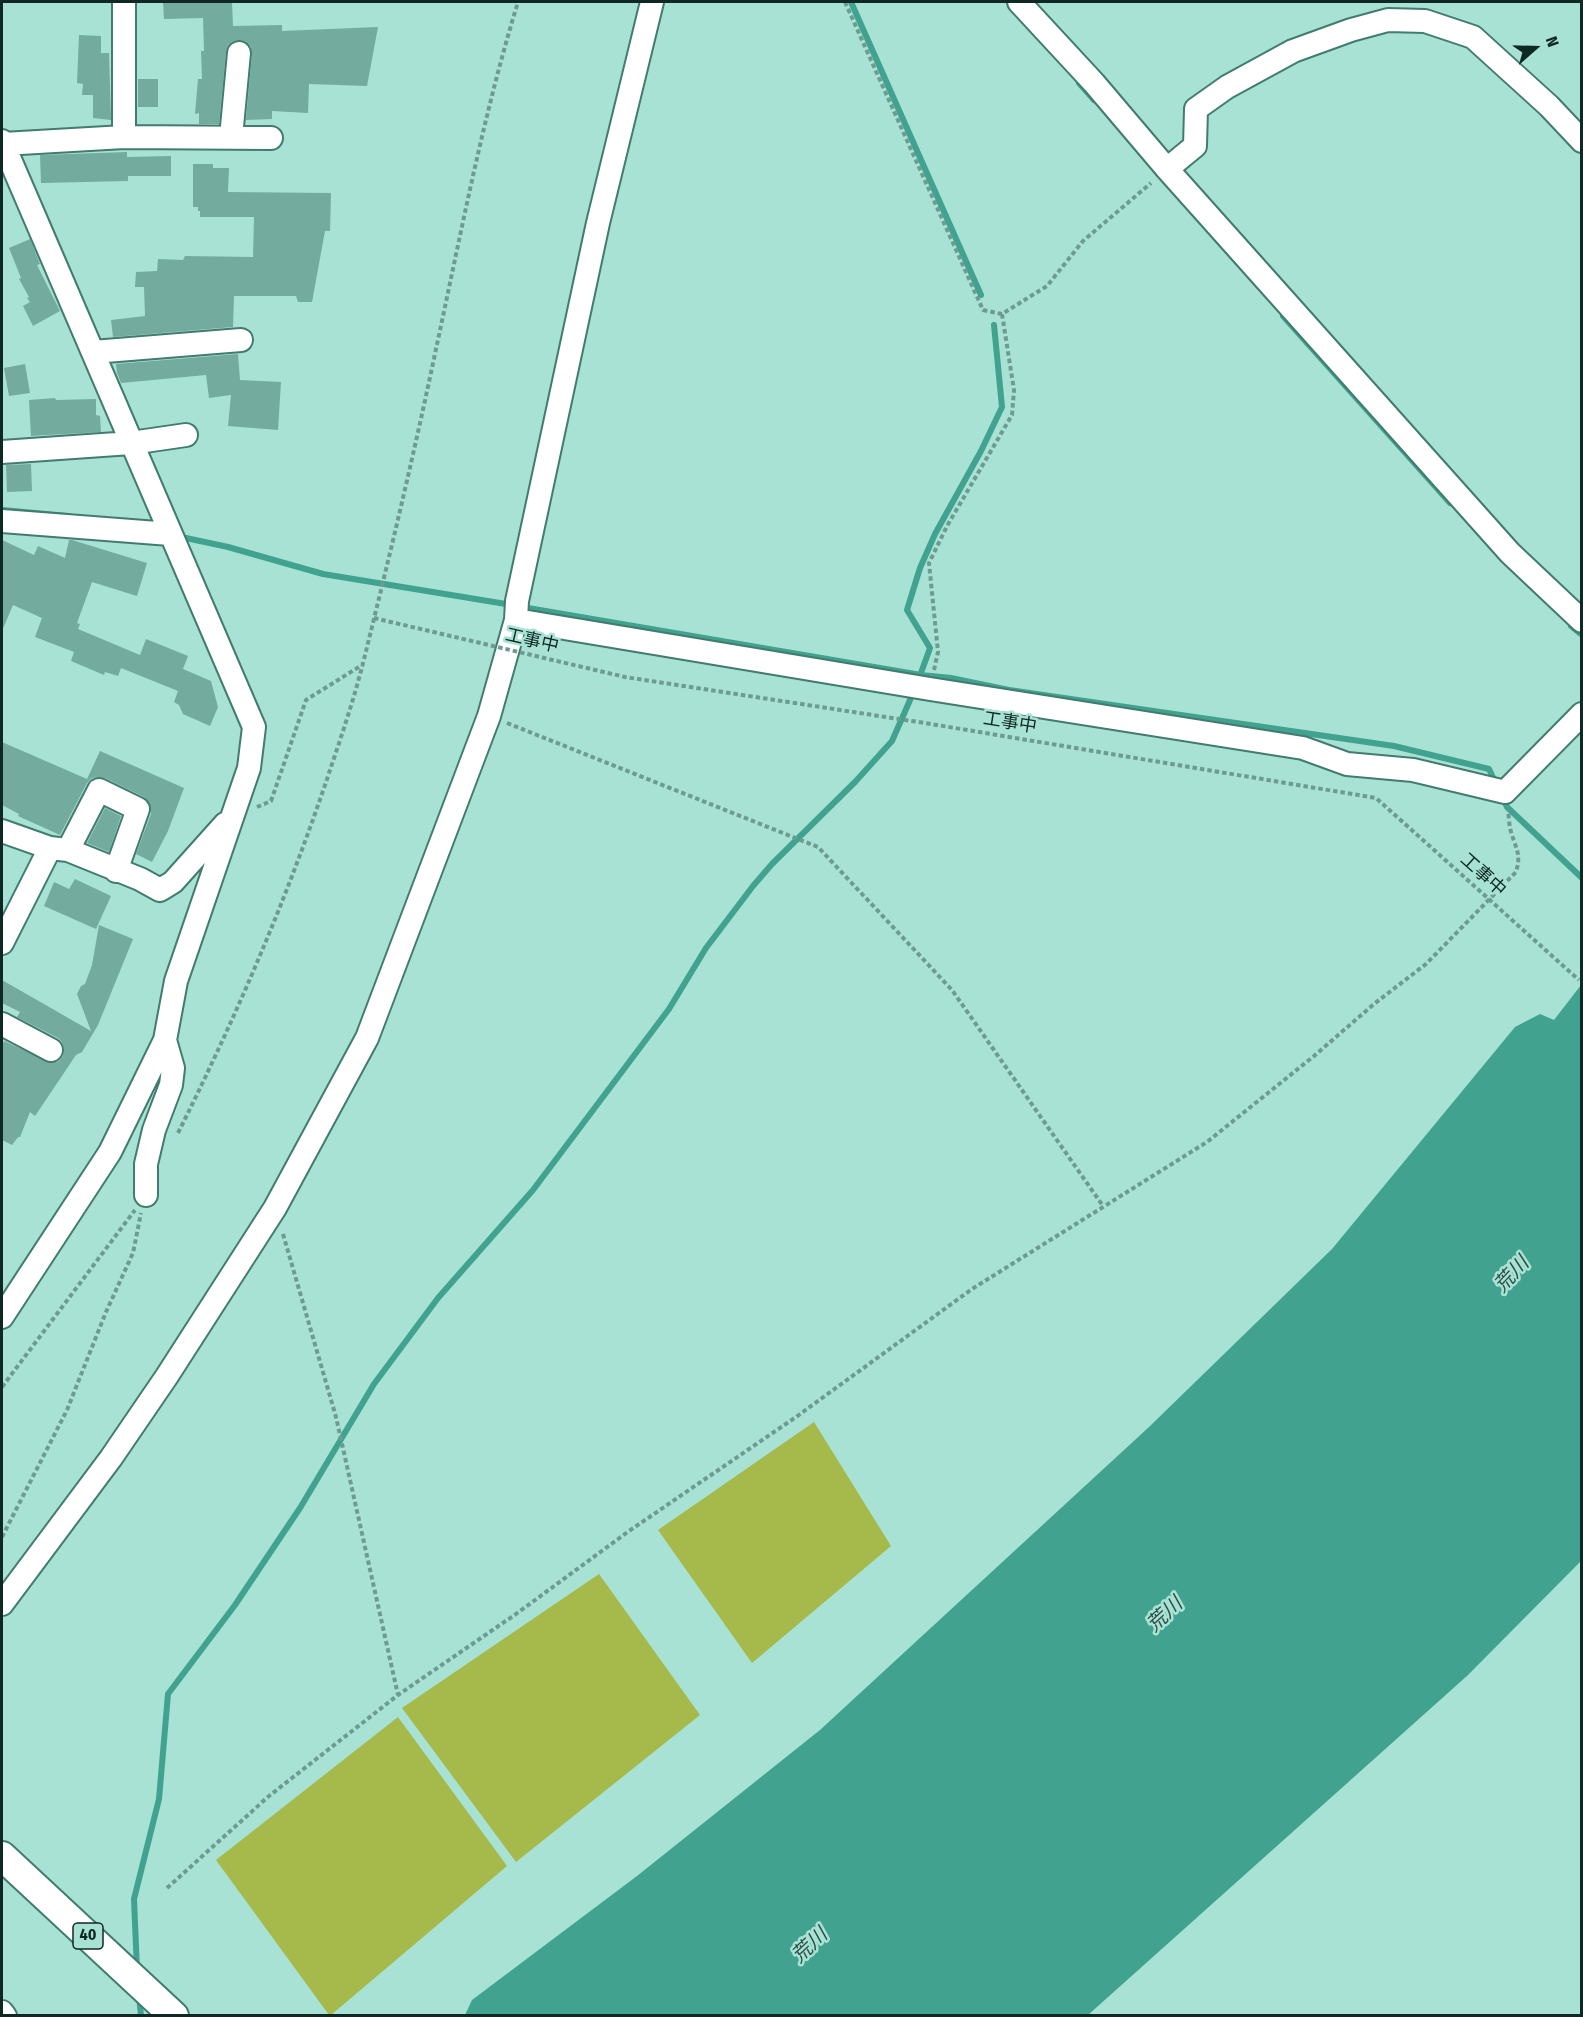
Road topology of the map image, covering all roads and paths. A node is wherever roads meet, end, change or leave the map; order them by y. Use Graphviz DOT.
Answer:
graph roads {
  1 [pos="124,2"];
  2 [pos="518,2"];
  3 [pos="652,2"];
  4 [pos="845,2"];
  5 [pos="1019,2"];
  6 [pos="239,53"];
  7 [pos="124,137"];
  8 [pos="231,138"];
  9 [pos="271,138"];
  10 [pos="1581,141"];
  11 [pos="2,147"];
  12 [pos="1167,169"];
  13 [pos="1002,314"];
  14 [pos="241,340"];
  15 [pos="93,352"];
  16 [pos="186,435"];
  17 [pos="131,443"];
  18 [pos="2,452"];
  19 [pos="2,521"];
  20 [pos="170,534"];
  21 [pos="516,613"];
  22 [pos="374,618"];
  23 [pos="1581,621"];
  24 [pos="936,663"];
  25 [pos="362,664"];
  26 [pos="1581,714"];
  27 [pos="489,716"];
  28 [pos="231,818"];
  29 [pos="1510,826"];
  30 [pos="2,831"];
  31 [pos="59,849"];
  32 [pos="116,871"];
  33 [pos="2,943"];
  34 [pos="1579,980"];
  35 [pos="2,1024"];
  36 [pos="165,1040"];
  37 [pos="51,1050"];
  38 [pos="178,1133"];
  39 [pos="146,1195"];
  40 [pos="1103,1206"];
  41 [pos="276,1208"];
  42 [pos="2,1317"];
  43 [pos="2,1387"];
  44 [pos="2,1537"];
  45 [pos="2,1604"];
  46 [pos="398,1695"];
  47 [pos="2,1856"];
  48 [pos="167,1888"];
  49 [pos="2,2012"];
  50 [pos="5,2016"];
  51 [pos="174,2016"];
  1 -- 7 [label="street"];
  2 -- 22 [label="path"];
  3 -- 21 [label="street"];
  4 -- 13 [label="path"];
  5 -- 12 [label="street"];
  6 -- 8 [label="street"];
  7 -- 8 [label="street"];
  7 -- 11 [label="street"];
  8 -- 9 [label="street"];
  10 -- 12 [label="street"];
  11 -- 15 [label="street"];
  12 -- 13 [label="path"];
  12 -- 23 [label="street"];
  13 -- 24 [label="path"];
  14 -- 15 [label="street"];
  15 -- 17 [label="street"];
  16 -- 17 [label="street"];
  17 -- 18 [label="street"];
  17 -- 20 [label="street"];
  19 -- 20 [label="street"];
  20 -- 28 [label="street"];
  21 -- 26 [label="street"];
  21 -- 27 [label="street"];
  22 -- 25 [label="path"];
  22 -- 34 [label="path, 工事中, bridge"];
  25 -- 28 [label="path"];
  25 -- 38 [label="path"];
  27 -- 40 [label="path"];
  27 -- 41 [label="street"];
  28 -- 32 [label="street"];
  28 -- 36 [label="street"];
  29 -- 40 [label="path"];
  30 -- 31 [label="street"];
  31 -- 32 [label="street"];
  31 -- 32 [label="street"];
  31 -- 33 [label="street"];
  35 -- 37 [label="street"];
  36 -- 39 [label="street"];
  36 -- 42 [label="street"];
  39 -- 43 [label="path"];
  39 -- 44 [label="path"];
  40 -- 46 [label="path"];
  41 -- 45 [label="street"];
  41 -- 46 [label="path"];
  46 -- 48 [label="path"];
  47 -- 51 [label="main road, 40"];
  49 -- 50 [label="street"];
}
